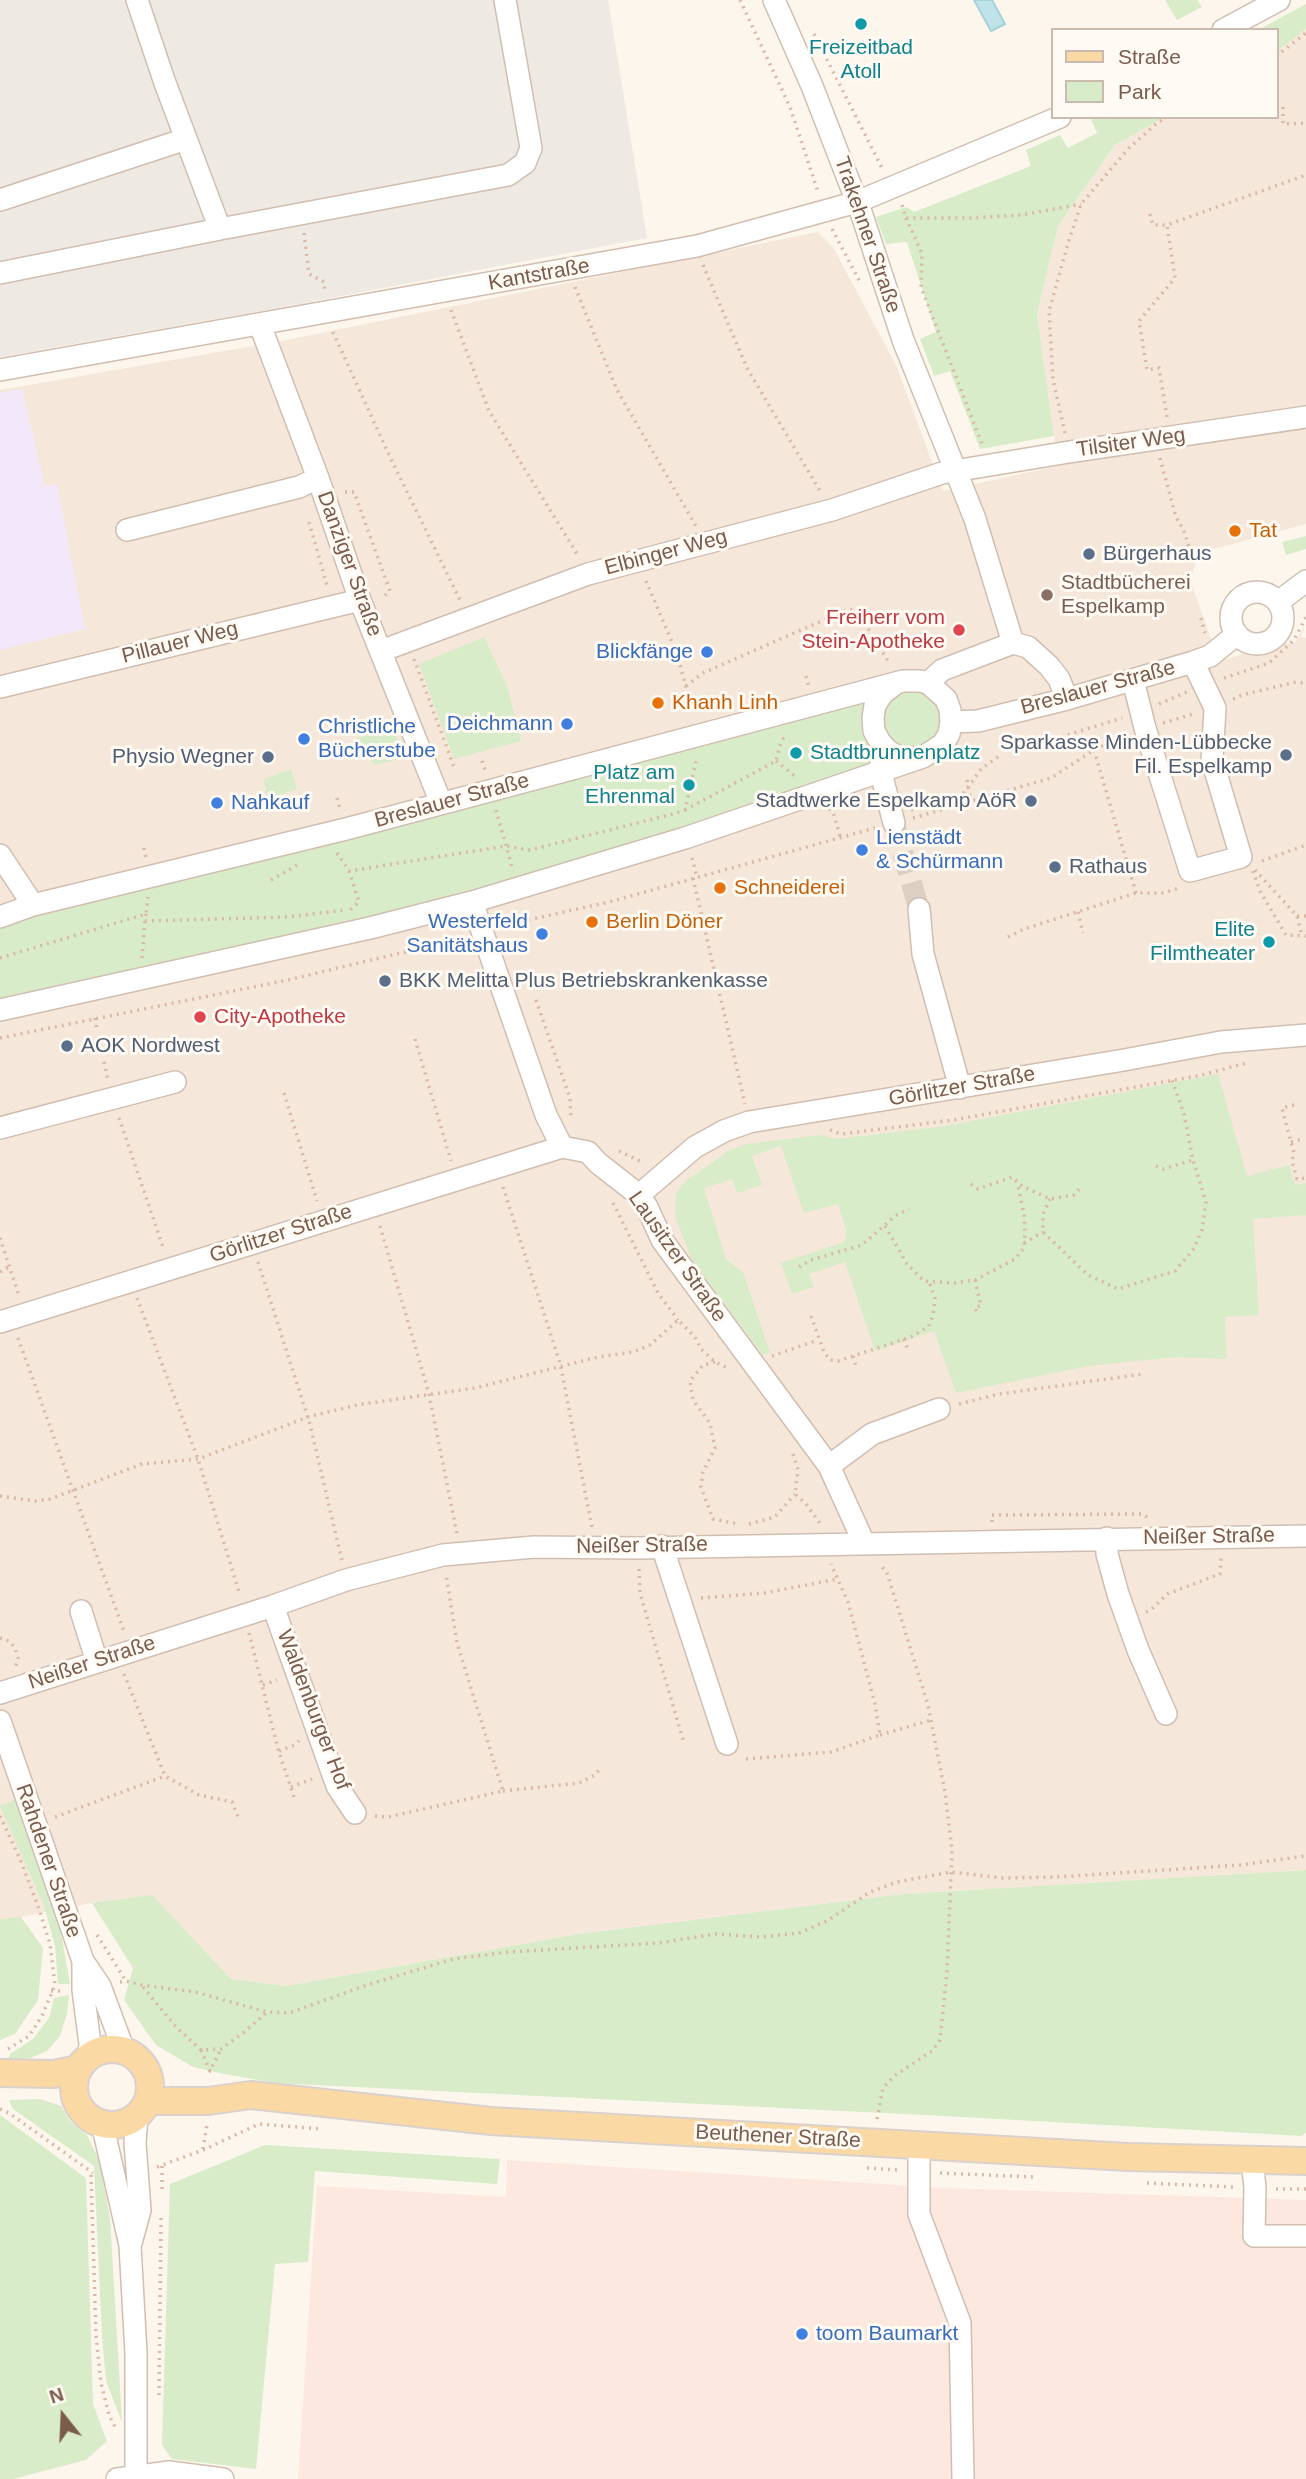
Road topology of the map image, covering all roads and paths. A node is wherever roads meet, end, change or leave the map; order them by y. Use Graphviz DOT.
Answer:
graph roads {
  1 [pos="137,0"];
  2 [pos="505,0"];
  3 [pos="740,0"];
  4 [pos="774,0"];
  5 [pos="1279,0"];
  6 [pos="1227,28"];
  7 [pos="814,33"];
  8 [pos="1306,33"];
  9 [pos="1278,54"];
  10 [pos="1283,107"];
  11 [pos="1055,119"];
  12 [pos="1164,119"];
  13 [pos="1306,122"];
  14 [pos="186,139"];
  15 [pos="1306,175"];
  16 [pos="896,187"];
  17 [pos="0,200"];
  18 [pos="857,202"];
  19 [pos="1081,204"];
  20 [pos="302,213"];
  21 [pos="823,213"];
  22 [pos="1150,214"];
  23 [pos="906,218"];
  24 [pos="1167,225"];
  25 [pos="220,229"];
  26 [pos="697,246"];
  27 [pos="0,273"];
  28 [pos="574,285"];
  29 [pos="445,292"];
  30 [pos="867,295"];
  31 [pos="328,312"];
  32 [pos="260,325"];
  33 [pos="0,370"];
  34 [pos="1306,417"];
  35 [pos="1163,438"];
  36 [pos="1069,452"];
  37 [pos="990,466"];
  38 [pos="957,470"];
  39 [pos="318,478"];
  40 [pos="339,491"];
  41 [pos="832,510"];
  42 [pos="127,530"];
  43 [pos="706,542"];
  44 [pos="1193,559"];
  45 [pos="589,574"];
  46 [pos="1306,581"];
  47 [pos="652,597"];
  48 [pos="370,600"];
  49 [pos="1278,602"];
  50 [pos="469,617"];
  51 [pos="1237,634"];
  52 [pos="1013,643"];
  53 [pos="389,648"];
  54 [pos="888,661"];
  55 [pos="1192,662"];
  56 [pos="1133,680"];
  57 [pos="904,681"];
  58 [pos="928,683"];
  59 [pos="686,686"];
  60 [pos="0,687"];
  61 [pos="1066,699"];
  62 [pos="808,706"];
  63 [pos="692,709"];
  64 [pos="951,722"];
  65 [pos="696,737"];
  66 [pos="880,742"];
  67 [pos="1094,750"];
  68 [pos="1002,754"];
  69 [pos="923,757"];
  70 [pos="482,761"];
  71 [pos="454,767"];
  72 [pos="881,773"];
  73 [pos="967,780"];
  74 [pos="969,789"];
  75 [pos="491,790"];
  76 [pos="337,798"];
  77 [pos="441,803"];
  78 [pos="971,803"];
  79 [pos="685,810"];
  80 [pos="893,819"];
  81 [pos="346,829"];
  82 [pos="1306,845"];
  83 [pos="506,846"];
  84 [pos="144,848"];
  85 [pos="337,854"];
  86 [pos="691,854"];
  87 [pos="0,855"];
  88 [pos="327,856"];
  89 [pos="306,860"];
  90 [pos="1251,865"];
  91 [pos="349,871"];
  92 [pos="149,876"];
  93 [pos="271,880"];
  94 [pos="1189,885"];
  95 [pos="518,888"];
  96 [pos="1136,893"];
  97 [pos="471,902"];
  98 [pos="33,905"];
  99 [pos="350,909"];
  100 [pos="919,909"];
  101 [pos="1078,912"];
  102 [pos="146,914"];
  103 [pos="1297,916"];
  104 [pos="1306,916"];
  105 [pos="0,917"];
  106 [pos="525,920"];
  107 [pos="504,925"];
  108 [pos="370,928"];
  109 [pos="1301,932"];
  110 [pos="481,933"];
  111 [pos="1083,933"];
  112 [pos="1306,936"];
  113 [pos="1008,937"];
  114 [pos="0,958"];
  115 [pos="377,960"];
  116 [pos="536,1000"];
  117 [pos="0,1010"];
  118 [pos="95,1018"];
  119 [pos="97,1031"];
  120 [pos="1306,1035"];
  121 [pos="0,1038"];
  122 [pos="415,1039"];
  123 [pos="1251,1061"];
  124 [pos="104,1062"];
  125 [pos="1172,1080"];
  126 [pos="175,1082"];
  127 [pos="960,1088"];
  128 [pos="284,1093"];
  129 [pos="112,1098"];
  130 [pos="1294,1105"];
  131 [pos="749,1122"];
  132 [pos="0,1128"];
  133 [pos="824,1128"];
  134 [pos="1303,1139"];
  135 [pos="558,1141"];
  136 [pos="1291,1142"];
  137 [pos="609,1146"];
  138 [pos="1193,1160"];
  139 [pos="1156,1166"];
  140 [pos="665,1173"];
  141 [pos="1306,1178"];
  142 [pos="456,1179"];
  143 [pos="1017,1182"];
  144 [pos="502,1184"];
  145 [pos="971,1184"];
  146 [pos="1081,1187"];
  147 [pos="639,1195"];
  148 [pos="1050,1199"];
  149 [pos="613,1202"];
  150 [pos="909,1209"];
  151 [pos="323,1220"];
  152 [pos="379,1222"];
  153 [pos="885,1226"];
  154 [pos="1043,1232"];
  155 [pos="0,1238"];
  156 [pos="1024,1242"];
  157 [pos="251,1244"];
  158 [pos="799,1266"];
  159 [pos="9,1267"];
  160 [pos="170,1269"];
  161 [pos="0,1272"];
  162 [pos="135,1279"];
  163 [pos="975,1280"];
  164 [pos="929,1281"];
  165 [pos="976,1314"];
  166 [pos="811,1316"];
  167 [pos="8,1320"];
  168 [pos="678,1320"];
  169 [pos="904,1339"];
  170 [pos="907,1348"];
  171 [pos="853,1356"];
  172 [pos="715,1362"];
  173 [pos="856,1366"];
  174 [pos="561,1367"];
  175 [pos="730,1369"];
  176 [pos="1143,1374"];
  177 [pos="429,1394"];
  178 [pos="939,1409"];
  179 [pos="308,1417"];
  180 [pos="793,1453"];
  181 [pos="198,1459"];
  182 [pos="829,1466"];
  183 [pos="74,1492"];
  184 [pos="795,1494"];
  185 [pos="0,1496"];
  186 [pos="1306,1536"];
  187 [pos="1107,1538"];
  188 [pos="864,1543"];
  189 [pos="825,1544"];
  190 [pos="596,1546"];
  191 [pos="662,1546"];
  192 [pos="639,1548"];
  193 [pos="1221,1552"];
  194 [pos="458,1561"];
  195 [pos="838,1579"];
  196 [pos="346,1580"];
  197 [pos="680,1599"];
  198 [pos="273,1606"];
  199 [pos="81,1611"];
  200 [pos="246,1615"];
  201 [pos="1128,1619"];
  202 [pos="0,1637"];
  203 [pos="125,1658"];
  204 [pos="97,1662"];
  205 [pos="14,1670"];
  206 [pos="0,1693"];
  207 [pos="1166,1714"];
  208 [pos="931,1720"];
  209 [pos="0,1721"];
  210 [pos="880,1735"];
  211 [pos="684,1743"];
  212 [pos="727,1744"];
  213 [pos="746,1759"];
  214 [pos="600,1769"];
  215 [pos="165,1776"];
  216 [pos="503,1791"];
  217 [pos="295,1800"];
  218 [pos="355,1813"];
  219 [pos="0,1816"];
  220 [pos="52,1818"];
  221 [pos="239,1819"];
  222 [pos="1306,1856"];
  223 [pos="951,1872"];
  224 [pos="83,1961"];
  225 [pos="126,1981"];
  226 [pos="142,1985"];
  227 [pos="267,2012"];
  228 [pos="220,2049"];
  229 [pos="124,2050"];
  230 [pos="201,2050"];
  231 [pos="1,2053"];
  232 [pos="83,2063"];
  233 [pos="0,2073"];
  234 [pos="0,2090"];
  235 [pos="76,2097"];
  236 [pos="145,2098"];
  237 [pos="0,2109"];
  238 [pos="102,2123"];
  239 [pos="328,2129"];
  240 [pos="873,2142"];
  241 [pos="919,2145"];
  242 [pos="1252,2160"];
  243 [pos="1306,2161"];
  244 [pos="162,2166"];
  245 [pos="864,2168"];
  246 [pos="139,2171"];
  247 [pos="919,2172"];
  248 [pos="90,2173"];
  249 [pos="115,2173"];
  250 [pos="1040,2178"];
  251 [pos="1147,2183"];
  252 [pos="1255,2188"];
  253 [pos="1306,2189"];
  254 [pos="162,2193"];
  255 [pos="161,2206"];
  256 [pos="1306,2236"];
  257 [pos="130,2245"];
  258 [pos="159,2404"];
  259 [pos="119,2435"];
  260 [pos="130,2478"];
  261 [pos="223,2479"];
  262 [pos="963,2479"];
  1 -- 14 [label="street"];
  2 -- 20 [label="street"];
  3 -- 21 [label="path"];
  4 -- 18 [label="street, Trakehner Straße"];
  5 -- 6 [label="street"];
  7 -- 16 [label="path"];
  8 -- 9 [label="path"];
  10 -- 13 [label="path"];
  11 -- 16 [label="street, Kantstraße"];
  12 -- 19 [label="path"];
  14 -- 17 [label="street"];
  14 -- 25 [label="street"];
  15 -- 24 [label="path"];
  16 -- 18 [label="street, Kantstraße"];
  16 -- 23 [label="path"];
  18 -- 21 [label="street, Kantstraße"];
  18 -- 38 [label="street, Trakehner Straße"];
  19 -- 23 [label="path"];
  19 -- 36 [label="path"];
  20 -- 25 [label="street"];
  20 -- 31 [label="path"];
  21 -- 26 [label="street, Kantstraße"];
  21 -- 30 [label="path"];
  22 -- 24 [label="path"];
  23 -- 37 [label="path"];
  24 -- 35 [label="path"];
  25 -- 27 [label="street"];
  26 -- 29 [label="street, Kantstraße"];
  26 -- 41 [label="path"];
  28 -- 43 [label="path"];
  29 -- 31 [label="street, Kantstraße"];
  29 -- 45 [label="path"];
  31 -- 32 [label="street, Kantstraße"];
  31 -- 50 [label="path"];
  32 -- 33 [label="street, Kantstraße"];
  32 -- 39 [label="street, Danziger Straße"];
  34 -- 35 [label="street, Tilsiter Weg"];
  35 -- 36 [label="street, Tilsiter Weg"];
  35 -- 44 [label="path"];
  36 -- 37 [label="street, Tilsiter Weg"];
  37 -- 38 [label="street, Tilsiter Weg"];
  38 -- 41 [label="street, Elbinger Weg"];
  38 -- 52 [label="street, Trakehner Straße"];
  39 -- 42 [label="street"];
  39 -- 48 [label="street, Danziger Straße"];
  40 -- 48 [label="path"];
  41 -- 43 [label="street, Elbinger Weg"];
  43 -- 45 [label="street, Elbinger Weg"];
  45 -- 50 [label="street, Elbinger Weg"];
  46 -- 49 [label="street"];
  47 -- 59 [label="path"];
  48 -- 53 [label="street, Danziger Straße"];
  48 -- 60 [label="street, Pillauer Weg"];
  49 -- 51 [label="street"];
  49 -- 51 [label="street"];
  50 -- 53 [label="street, Elbinger Weg"];
  51 -- 55 [label="street, Breslauer Straße"];
  52 -- 58 [label="street"];
  52 -- 61 [label="street"];
  53 -- 71 [label="path"];
  53 -- 77 [label="street, Danziger Straße"];
  54 -- 59 [label="path"];
  55 -- 56 [label="street, Breslauer Straße"];
  55 -- 56 [label="street"];
  56 -- 61 [label="street, Breslauer Straße"];
  57 -- 58 [label="street, Breslauer Straße"];
  57 -- 62 [label="street, Breslauer Straße"];
  57 -- 66 [label="street"];
  58 -- 64 [label="street"];
  59 -- 63 [label="path"];
  61 -- 64 [label="street, Breslauer Straße"];
  62 -- 65 [label="street, Breslauer Straße"];
  62 -- 79 [label="path"];
  64 -- 69 [label="street"];
  65 -- 75 [label="street, Breslauer Straße"];
  65 -- 79 [label="path"];
  66 -- 69 [label="street"];
  66 -- 72 [label="street"];
  67 -- 96 [label="path"];
  68 -- 74 [label="path"];
  69 -- 72 [label="street"];
  70 -- 75 [label="path"];
  72 -- 80 [label="street"];
  72 -- 95 [label="street"];
  73 -- 74 [label="path"];
  74 -- 78 [label="path"];
  74 -- 80 [label="path"];
  75 -- 77 [label="street, Breslauer Straße"];
  75 -- 83 [label="path"];
  76 -- 81 [label="path"];
  77 -- 81 [label="street, Breslauer Straße"];
  79 -- 83 [label="path"];
  81 -- 85 [label="path"];
  81 -- 92 [label="street, Breslauer Straße"];
  82 -- 90 [label="path"];
  83 -- 91 [label="path"];
  83 -- 95 [label="path"];
  84 -- 92 [label="path"];
  85 -- 88 [label="path"];
  85 -- 91 [label="path"];
  86 -- 131 [label="path"];
  87 -- 98 [label="street"];
  89 -- 93 [label="path"];
  90 -- 103 [label="path"];
  90 -- 112 [label="path"];
  91 -- 99 [label="path"];
  92 -- 98 [label="street, Breslauer Straße"];
  92 -- 102 [label="path"];
  94 -- 96 [label="path"];
  95 -- 97 [label="street"];
  95 -- 106 [label="path"];
  96 -- 101 [label="path"];
  97 -- 108 [label="street"];
  97 -- 110 [label="street"];
  98 -- 105 [label="street, Breslauer Straße"];
  99 -- 102 [label="path"];
  99 -- 108 [label="path"];
  100 -- 127 [label="street"];
  101 -- 111 [label="path"];
  101 -- 113 [label="path"];
  102 -- 114 [label="path"];
  103 -- 104 [label="path"];
  103 -- 109 [label="path"];
  107 -- 110 [label="path"];
  108 -- 115 [label="path"];
  108 -- 117 [label="street"];
  110 -- 115 [label="path"];
  110 -- 135 [label="street"];
  115 -- 118 [label="path"];
  116 -- 135 [label="path"];
  118 -- 119 [label="path"];
  118 -- 121 [label="path"];
  120 -- 127 [label="street, Görlitzer Straße"];
  122 -- 142 [label="path"];
  123 -- 125 [label="path"];
  124 -- 129 [label="path"];
  125 -- 133 [label="path"];
  125 -- 138 [label="path"];
  126 -- 129 [label="street"];
  127 -- 131 [label="street, Görlitzer Straße"];
  128 -- 151 [label="path"];
  129 -- 132 [label="street"];
  129 -- 160 [label="path"];
  130 -- 136 [label="path"];
  131 -- 140 [label="street, Görlitzer Straße"];
  134 -- 136 [label="path"];
  135 -- 142 [label="street, Görlitzer Straße"];
  135 -- 147 [label="street, Lausitzer Straße"];
  136 -- 141 [label="path"];
  137 -- 140 [label="path"];
  138 -- 139 [label="path"];
  138 -- 154 [label="path"];
  140 -- 147 [label="street, Görlitzer Straße"];
  142 -- 151 [label="street, Görlitzer Straße"];
  143 -- 145 [label="path"];
  143 -- 148 [label="path"];
  143 -- 156 [label="path"];
  144 -- 174 [label="path"];
  146 -- 148 [label="path"];
  147 -- 182 [label="street, Lausitzer Straße"];
  148 -- 154 [label="path"];
  149 -- 168 [label="path"];
  150 -- 153 [label="path"];
  151 -- 157 [label="street, Görlitzer Straße"];
  152 -- 177 [label="path"];
  153 -- 158 [label="path"];
  153 -- 164 [label="path"];
  154 -- 156 [label="path"];
  155 -- 159 [label="path"];
  156 -- 163 [label="path"];
  157 -- 160 [label="street, Görlitzer Straße"];
  157 -- 179 [label="path"];
  159 -- 161 [label="path"];
  159 -- 167 [label="path"];
  160 -- 162 [label="street, Görlitzer Straße"];
  162 -- 167 [label="street, Görlitzer Straße"];
  162 -- 181 [label="path"];
  163 -- 164 [label="path"];
  163 -- 165 [label="path"];
  164 -- 169 [label="path"];
  166 -- 171 [label="path"];
  167 -- 183 [label="path"];
  168 -- 172 [label="path"];
  168 -- 174 [label="path"];
  169 -- 170 [label="path"];
  169 -- 171 [label="path"];
  171 -- 173 [label="path"];
  172 -- 175 [label="path"];
  172 -- 184 [label="path"];
  174 -- 177 [label="path"];
  174 -- 190 [label="path"];
  176 -- 178 [label="path"];
  177 -- 179 [label="path"];
  177 -- 194 [label="path"];
  178 -- 182 [label="street"];
  179 -- 181 [label="path"];
  179 -- 196 [label="path"];
  180 -- 184 [label="path"];
  181 -- 183 [label="path"];
  181 -- 200 [label="path"];
  182 -- 188 [label="street, Lausitzer Straße"];
  183 -- 185 [label="path"];
  183 -- 203 [label="path"];
  184 -- 189 [label="path"];
  186 -- 187 [label="street, Neißer Straße"];
  187 -- 188 [label="street, Neißer Straße"];
  187 -- 201 [label="street"];
  188 -- 189 [label="street, Neißer Straße"];
  188 -- 208 [label="path"];
  189 -- 191 [label="street, Neißer Straße"];
  189 -- 195 [label="path"];
  190 -- 192 [label="street, Neißer Straße"];
  190 -- 194 [label="street, Neißer Straße"];
  191 -- 192 [label="street, Neißer Straße"];
  191 -- 197 [label="street"];
  192 -- 211 [label="path"];
  193 -- 201 [label="path"];
  194 -- 196 [label="street, Neißer Straße"];
  194 -- 216 [label="path"];
  195 -- 197 [label="path"];
  195 -- 210 [label="path"];
  196 -- 198 [label="street, Neißer Straße"];
  197 -- 212 [label="street"];
  198 -- 200 [label="street, Neißer Straße"];
  198 -- 218 [label="street, Waldenburger Hof"];
  199 -- 204 [label="street"];
  200 -- 203 [label="street, Neißer Straße"];
  200 -- 217 [label="path"];
  201 -- 207 [label="street"];
  202 -- 205 [label="path"];
  203 -- 204 [label="street, Neißer Straße"];
  203 -- 215 [label="path"];
  204 -- 206 [label="street, Neißer Straße"];
  208 -- 210 [label="path"];
  208 -- 223 [label="path"];
  209 -- 224 [label="street, Rahdener Straße"];
  210 -- 213 [label="path"];
  214 -- 216 [label="path"];
  215 -- 220 [label="path"];
  215 -- 221 [label="path"];
  216 -- 218 [label="path"];
  219 -- 231 [label="path"];
  222 -- 223 [label="path"];
  223 -- 227 [label="path"];
  223 -- 240 [label="path"];
  224 -- 229 [label="street, Rahdener Straße"];
  224 -- 232 [label="street, Rahdener Straße"];
  225 -- 226 [label="path"];
  226 -- 227 [label="path"];
  226 -- 230 [label="path"];
  227 -- 228 [label="path"];
  228 -- 230 [label="path"];
  228 -- 230 [label="path"];
  229 -- 232 [label="main road"];
  229 -- 236 [label="main road"];
  232 -- 233 [label="main road"];
  232 -- 235 [label="main road"];
  234 -- 235 [label="main road"];
  235 -- 238 [label="main road"];
  236 -- 238 [label="main road"];
  236 -- 240 [label="main road, Beuthener Straße"];
  236 -- 246 [label="street"];
  237 -- 248 [label="path"];
  238 -- 249 [label="street"];
  239 -- 244 [label="path"];
  240 -- 241 [label="main road, Beuthener Straße"];
  241 -- 242 [label="main road, Beuthener Straße"];
  241 -- 247 [label="street"];
  242 -- 243 [label="main road, Beuthener Straße"];
  242 -- 252 [label="street"];
  244 -- 246 [label="path"];
  244 -- 254 [label="path"];
  245 -- 247 [label="path"];
  246 -- 257 [label="street"];
  247 -- 250 [label="path"];
  247 -- 262 [label="street"];
  248 -- 249 [label="path"];
  248 -- 259 [label="path"];
  249 -- 257 [label="street"];
  251 -- 252 [label="path"];
  252 -- 253 [label="path"];
  252 -- 256 [label="street"];
  255 -- 258 [label="path"];
  257 -- 260 [label="street"];
  260 -- 261 [label="street"];
}
